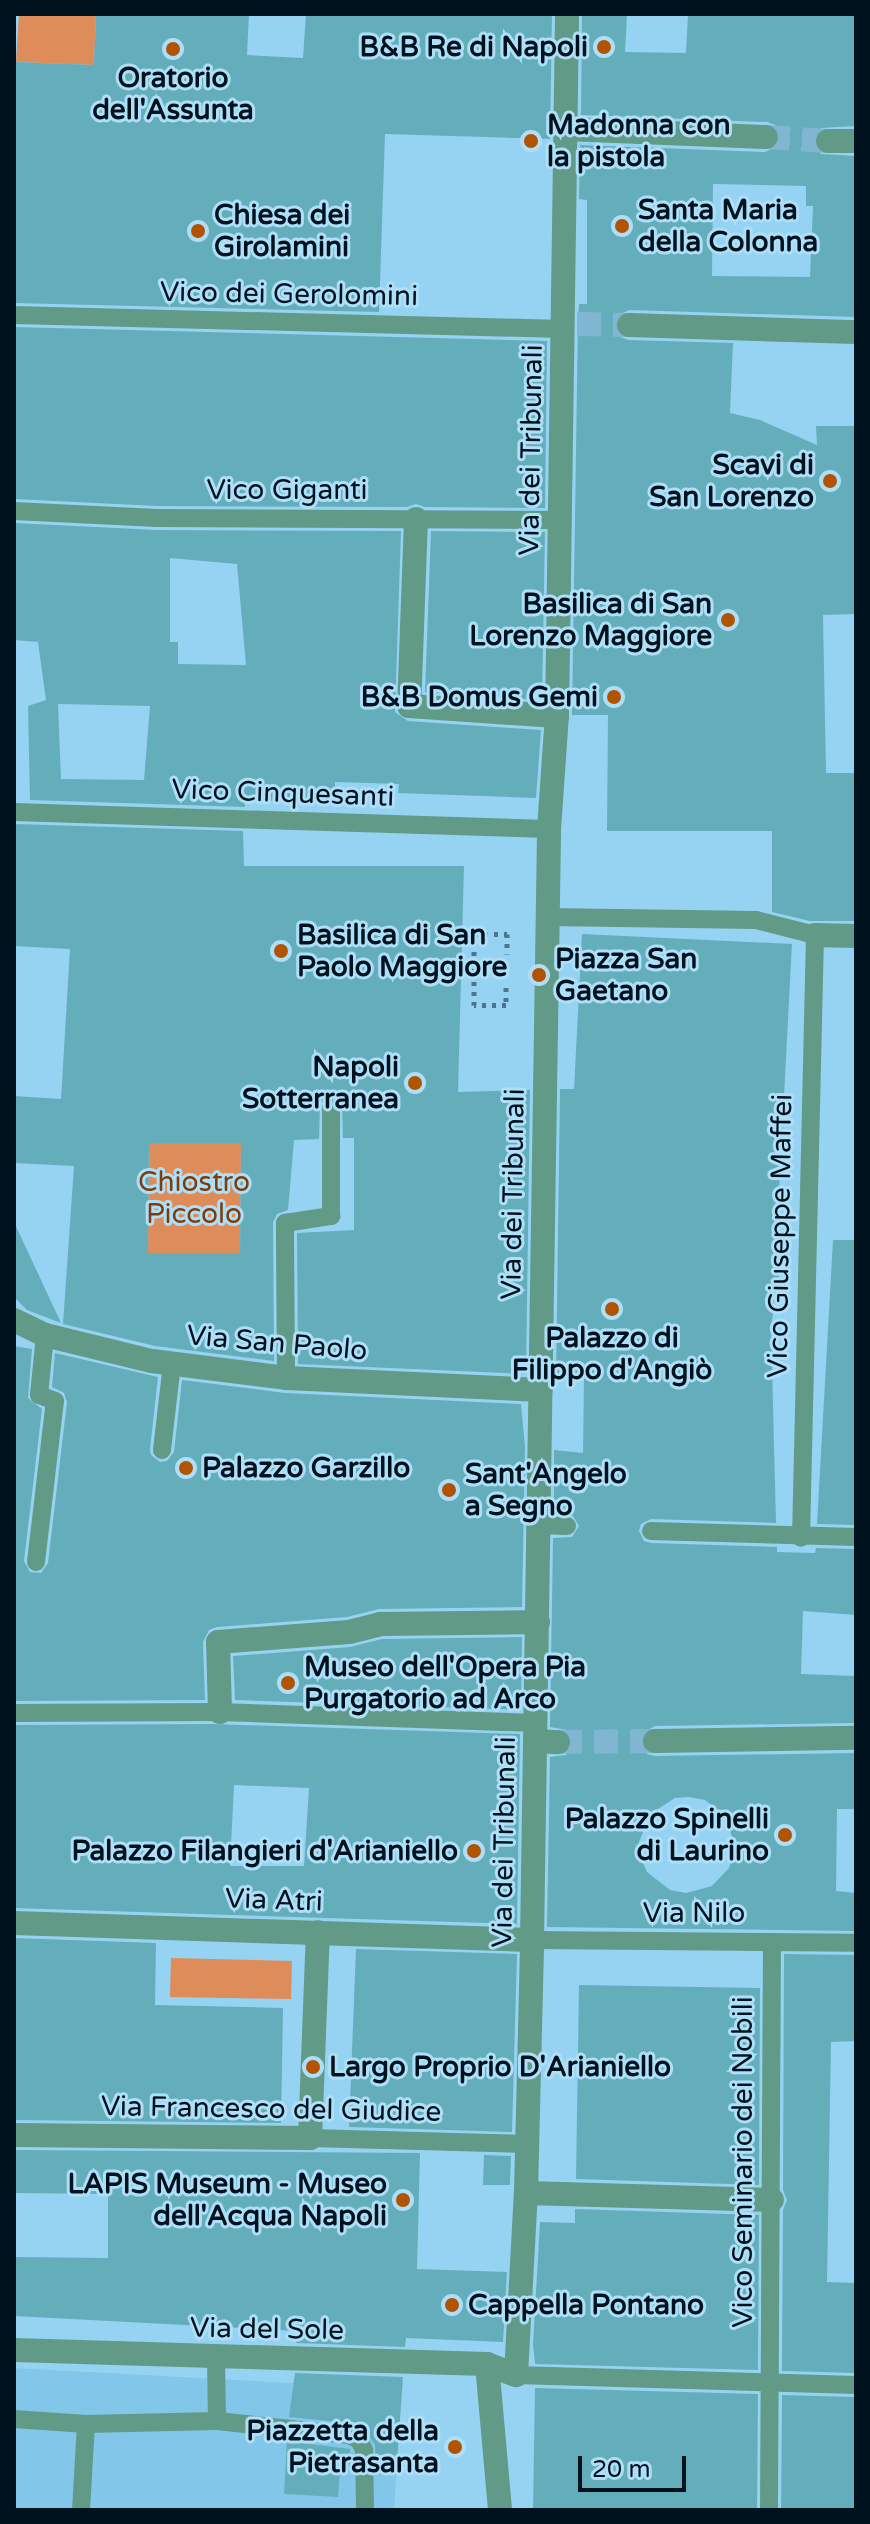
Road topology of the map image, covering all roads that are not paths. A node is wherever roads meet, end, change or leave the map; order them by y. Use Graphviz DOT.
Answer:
graph roads {
  1 [pos="567,14"];
  2 [pos="566,129"];
  3 [pos="766,137"];
  4 [pos="828,141"];
  5 [pos="856,141"];
  6 [pos="14,315"];
  7 [pos="567,325"];
  8 [pos="629,325"];
  9 [pos="856,332"];
  10 [pos="14,511"];
  11 [pos="416,519"];
  12 [pos="561,520"];
  13 [pos="557,716"];
  14 [pos="14,812"];
  15 [pos="549,829"];
  16 [pos="547,917"];
  17 [pos="815,935"];
  18 [pos="856,936"];
  19 [pos="331,1108"];
  20 [pos="14,1320"];
  21 [pos="45,1335"];
  22 [pos="172,1363"];
  23 [pos="286,1378"];
  24 [pos="541,1390"];
  25 [pos="162,1450"];
  26 [pos="539,1525"];
  27 [pos="567,1526"];
  28 [pos="651,1531"];
  29 [pos="856,1537"];
  30 [pos="801,1538"];
  31 [pos="36,1562"];
  32 [pos="538,1622"];
  33 [pos="220,1712"];
  34 [pos="14,1713"];
  35 [pos="543,1735"];
  36 [pos="856,1738"];
  37 [pos="655,1741"];
  38 [pos="14,1923"];
  39 [pos="318,1932"];
  40 [pos="532,1940"];
  41 [pos="772,1942"];
  42 [pos="856,1943"];
  43 [pos="14,2135"];
  44 [pos="310,2138"];
  45 [pos="527,2144"];
  46 [pos="526,2193"];
  47 [pos="772,2200"];
  48 [pos="14,2350"];
  49 [pos="216,2358"];
  50 [pos="487,2364"];
  51 [pos="516,2375"];
  52 [pos="770,2382"];
  53 [pos="856,2385"];
  54 [pos="14,2419"];
  55 [pos="217,2421"];
  56 [pos="86,2424"];
  57 [pos="81,2510"];
  58 [pos="365,2510"];
  59 [pos="500,2510"];
  60 [pos="769,2510"];
  1 -- 2 [label="street, Via dei Tribunali"];
  2 -- 3 [label="street"];
  2 -- 7 [label="street, Via dei Tribunali"];
  4 -- 5 [label="street"];
  6 -- 7 [label="lane, Vico dei Gerolomini"];
  7 -- 12 [label="street, Via dei Tribunali"];
  8 -- 9 [label="street"];
  10 -- 11 [label="lane, Vico Giganti"];
  11 -- 12 [label="lane, Vico Giganti"];
  11 -- 13 [label="street"];
  12 -- 13 [label="street, Via dei Tribunali"];
  13 -- 15 [label="street, Via dei Tribunali"];
  14 -- 15 [label="lane, Vico Cinquesanti"];
  15 -- 16 [label="street, Via dei Tribunali"];
  16 -- 17 [label="lane"];
  16 -- 24 [label="street, Via dei Tribunali"];
  17 -- 18 [label="street"];
  17 -- 30 [label="lane, Vico Giuseppe Maffei"];
  19 -- 23 [label="lane"];
  20 -- 21 [label="street, Via San Paolo"];
  21 -- 22 [label="street, Via San Paolo"];
  21 -- 31 [label="lane"];
  22 -- 23 [label="street, Via San Paolo"];
  22 -- 25 [label="lane"];
  23 -- 24 [label="street, Via San Paolo"];
  24 -- 26 [label="street, Via dei Tribunali"];
  26 -- 27 [label="lane"];
  26 -- 32 [label="street, Via dei Tribunali"];
  28 -- 30 [label="lane"];
  29 -- 30 [label="lane"];
  32 -- 33 [label="street"];
  32 -- 35 [label="street, Via dei Tribunali"];
  33 -- 34 [label="lane"];
  33 -- 35 [label="lane"];
  35 -- 40 [label="street, Via dei Tribunali"];
  36 -- 37 [label="street"];
  38 -- 39 [label="street, Via Atri"];
  39 -- 40 [label="street, Via Atri"];
  39 -- 44 [label="street"];
  40 -- 41 [label="lane, Via Nilo"];
  40 -- 45 [label="street, Via dei Tribunali"];
  41 -- 42 [label="lane, Via Nilo"];
  41 -- 47 [label="lane, Vico Seminario dei Nobili"];
  43 -- 44 [label="street, Via Francesco del Giudice"];
  44 -- 45 [label="lane, Via Francesco del Giudice"];
  45 -- 46 [label="street, Via dei Tribunali"];
  46 -- 47 [label="street"];
  46 -- 51 [label="street, Via dei Tribunali"];
  47 -- 52 [label="lane, Vico Seminario dei Nobili"];
  48 -- 49 [label="street, Via del Sole"];
  49 -- 50 [label="street, Via del Sole"];
  49 -- 55 [label="lane"];
  50 -- 51 [label="street, Via del Sole"];
  50 -- 59 [label="street"];
  51 -- 52 [label="lane"];
  52 -- 53 [label="lane"];
  52 -- 60 [label="lane, Vico Seminario dei Nobili"];
  54 -- 56 [label="lane"];
  55 -- 56 [label="lane"];
  55 -- 58 [label="lane"];
  56 -- 57 [label="lane"];
}
